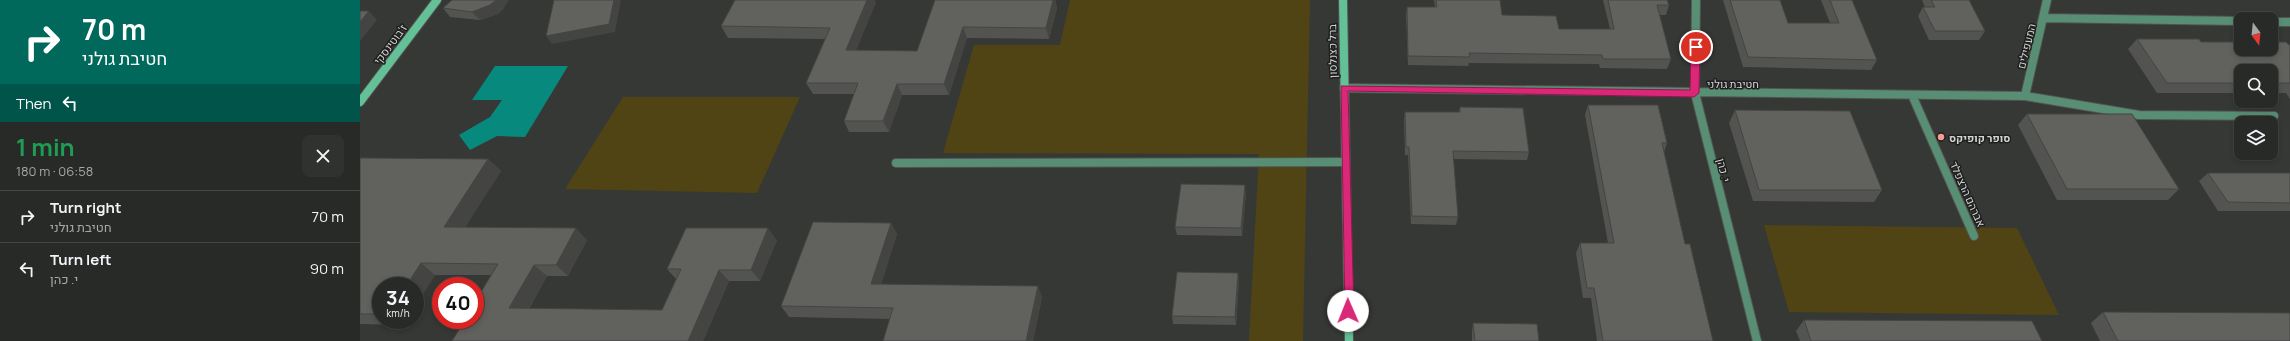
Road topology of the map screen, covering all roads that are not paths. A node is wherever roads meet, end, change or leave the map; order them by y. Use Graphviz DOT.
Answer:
graph roads {
  1 [pos="437,0"];
  2 [pos="1343,0"];
  3 [pos="1696,0"];
  4 [pos="2047,0"];
  5 [pos="2044,18"];
  6 [pos="2234,21"];
  7 [pos="2278,22"];
  8 [pos="2290,22"];
  9 [pos="1344,88"];
  10 [pos="1694,93"];
  11 [pos="1912,94"];
  12 [pos="2025,96"];
  13 [pos="360,102"];
  14 [pos="2274,116"];
  15 [pos="1346,162"];
  16 [pos="896,163"];
  17 [pos="1974,236"];
  18 [pos="1349,341"];
  19 [pos="1757,341"];
  1 -- 13 [label="street, ז'בוטינסקי"];
  2 -- 9 [label="street, ברל כצנלסון"];
  3 -- 10 [label="street, י. כהן"];
  4 -- 5 [label="street, המעפילים"];
  5 -- 6 [label="street"];
  5 -- 12 [label="street, המעפילים"];
  7 -- 8 [label="street"];
  9 -- 10 [label="street, חטיבת גולני"];
  9 -- 15 [label="street, ברל כצנלסון"];
  10 -- 11 [label="street, חטיבת גולני"];
  10 -- 19 [label="street, י. כהן"];
  11 -- 12 [label="street, חטיבת גולני"];
  11 -- 17 [label="street, אברהם הרצפלד"];
  12 -- 14 [label="street, חטיבת גולני"];
  15 -- 16 [label="street"];
  15 -- 18 [label="street, ברל כצנלסון"];
}
